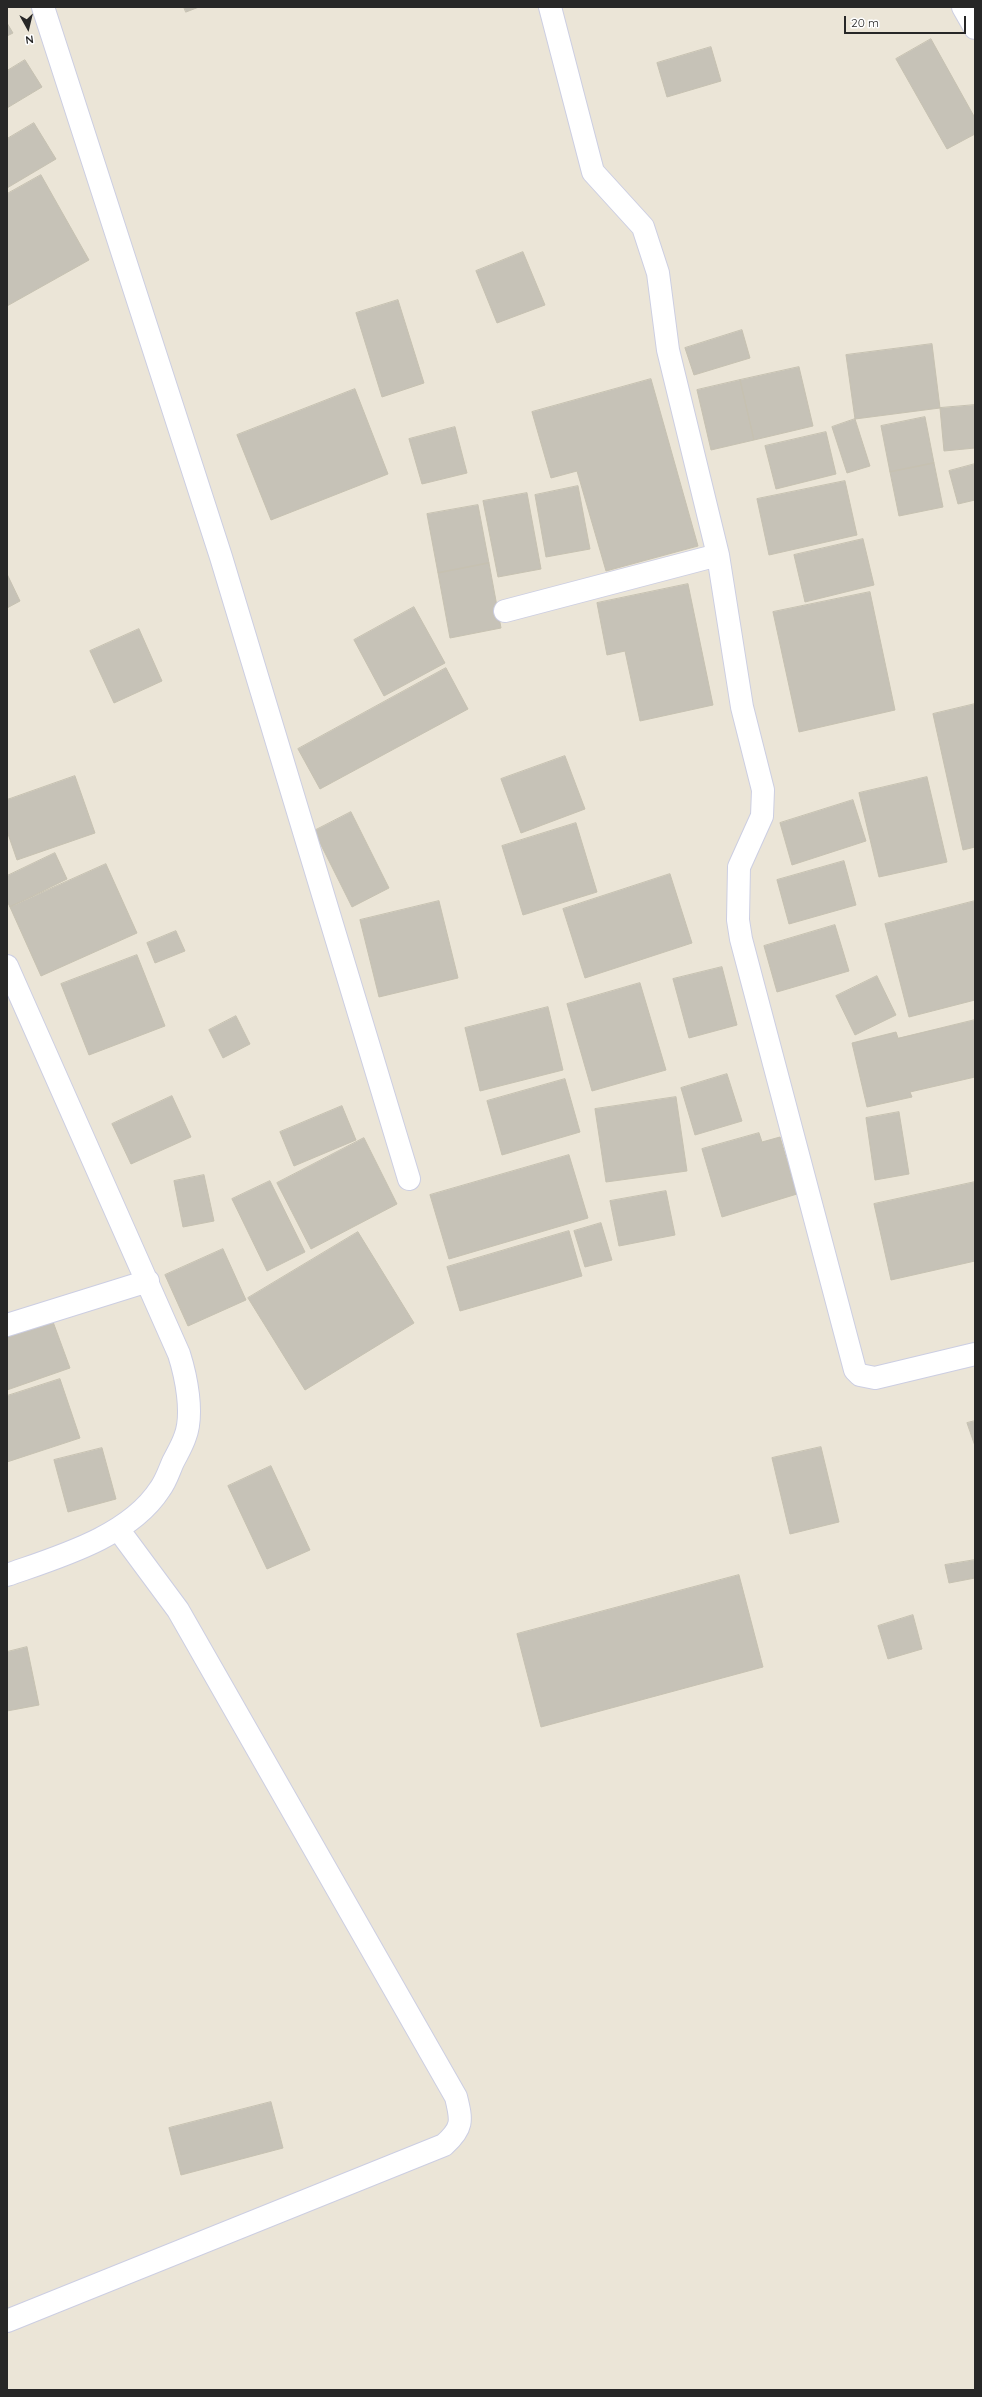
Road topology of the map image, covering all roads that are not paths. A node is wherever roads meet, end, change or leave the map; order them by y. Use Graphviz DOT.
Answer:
graph roads {
  1 [pos="42,7"];
  2 [pos="550,7"];
  3 [pos="963,7"];
  4 [pos="975,28"];
  5 [pos="718,555"];
  6 [pos="505,611"];
  7 [pos="7,966"];
  8 [pos="409,1179"];
  9 [pos="148,1281"];
  10 [pos="7,1325"];
  11 [pos="975,1354"];
  12 [pos="118,1529"];
  13 [pos="7,1575"];
  14 [pos="7,2321"];
  1 -- 8 [label="street"];
  2 -- 5 [label="street"];
  3 -- 4 [label="street"];
  5 -- 6 [label="street"];
  5 -- 11 [label="street"];
  7 -- 9 [label="street"];
  9 -- 10 [label="street"];
  9 -- 12 [label="street"];
  12 -- 13 [label="street"];
  12 -- 14 [label="street"];
}
